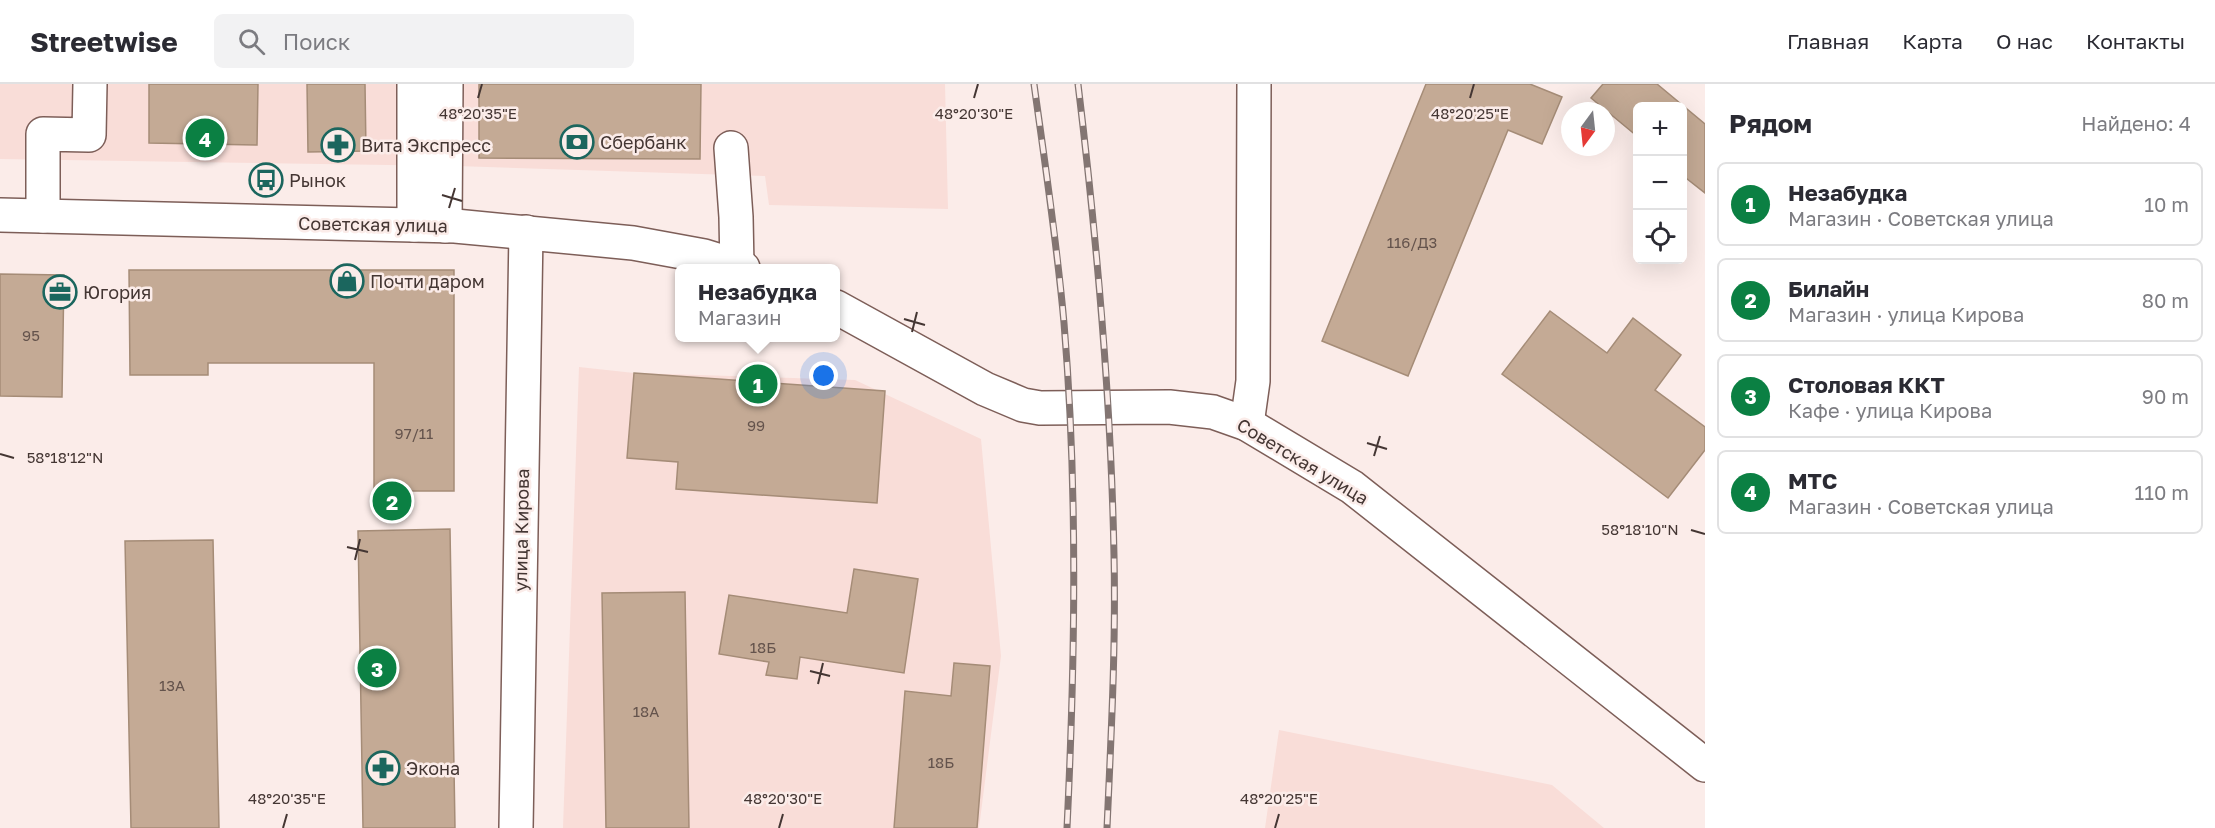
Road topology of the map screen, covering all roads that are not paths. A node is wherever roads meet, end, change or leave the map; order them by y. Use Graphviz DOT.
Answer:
graph roads {
  1 [pos="90,84"];
  2 [pos="414,84"];
  3 [pos="446,84"];
  4 [pos="1254,84"];
  5 [pos="731,148"];
  6 [pos="0,215"];
  7 [pos="43,216"];
  8 [pos="430,226"];
  9 [pos="526,232"];
  10 [pos="728,264"];
  11 [pos="740,264"];
  12 [pos="840,309"];
  13 [pos="1247,424"];
  14 [pos="1705,765"];
  15 [pos="516,828"];
  1 -- 7 [label="main road"];
  2 -- 8 [label="main road"];
  3 -- 8 [label="main road"];
  4 -- 13 [label="main road"];
  5 -- 11 [label="main road"];
  6 -- 7 [label="main road, Советская улица"];
  7 -- 8 [label="main road, Советская улица"];
  8 -- 9 [label="main road, Советская улица"];
  9 -- 10 [label="main road, Советская улица"];
  9 -- 15 [label="main road, улица Кирова"];
  12 -- 13 [label="main road, Советская улица"];
  13 -- 14 [label="main road, Советская улица"];
}
